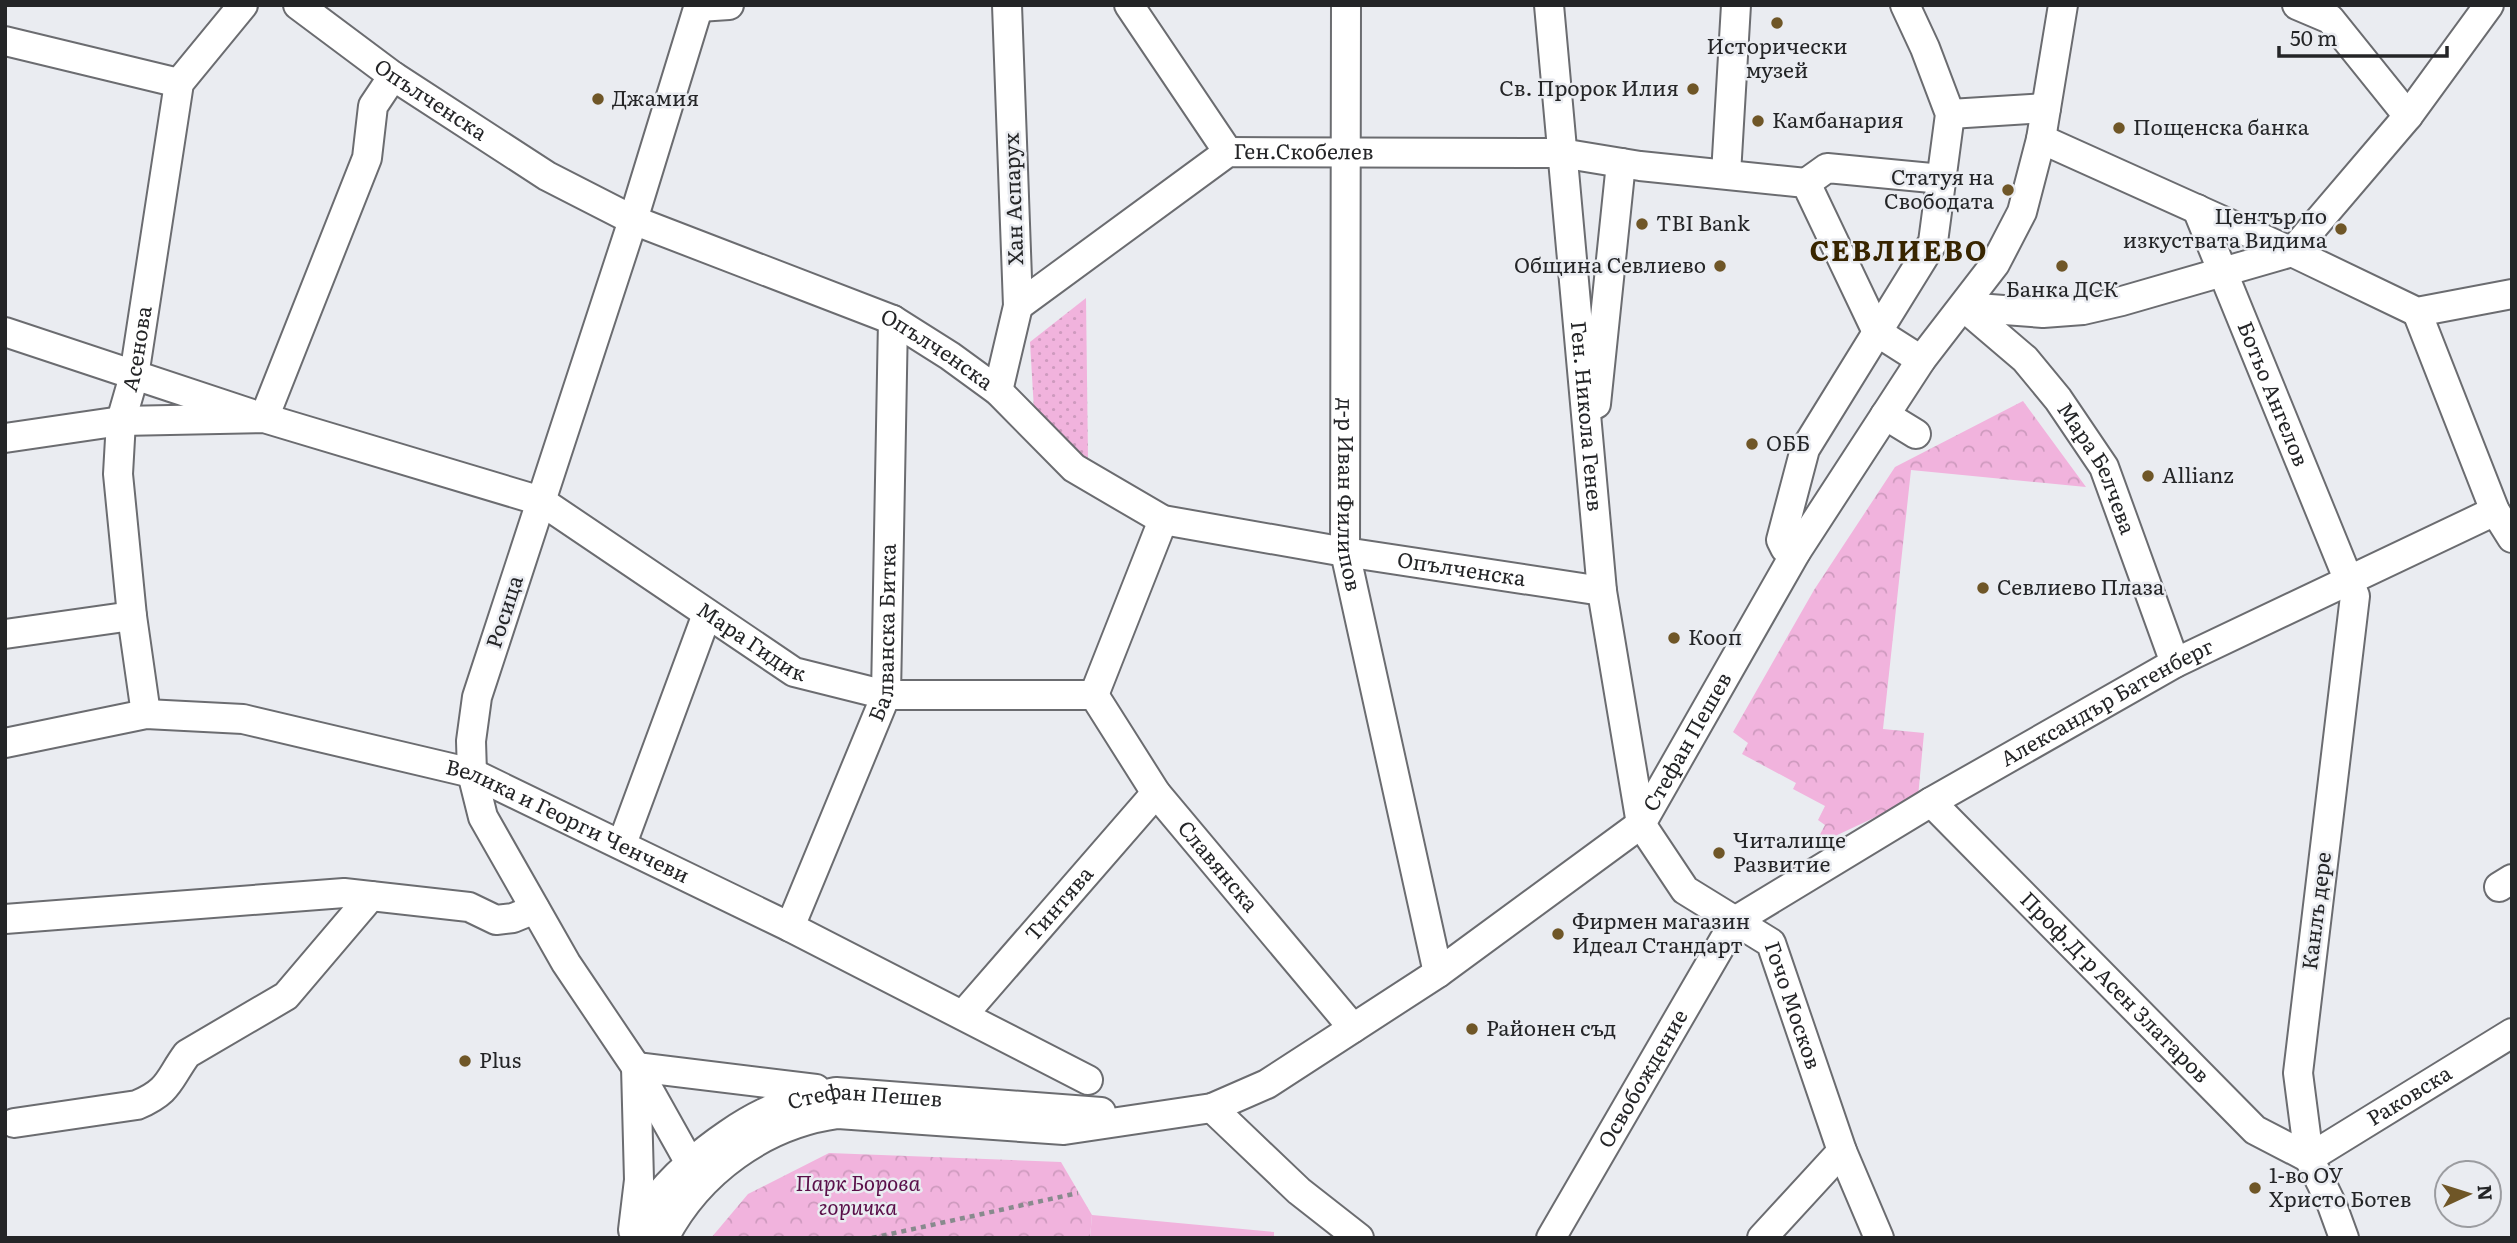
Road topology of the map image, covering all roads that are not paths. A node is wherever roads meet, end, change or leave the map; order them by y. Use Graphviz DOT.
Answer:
graph roads {
  1 [pos="243,5"];
  2 [pos="298,5"];
  3 [pos="729,5"];
  4 [pos="1007,5"];
  5 [pos="1129,5"];
  6 [pos="1346,5"];
  7 [pos="1549,5"];
  8 [pos="1736,5"];
  9 [pos="1905,5"];
  10 [pos="2063,5"];
  11 [pos="2297,5"];
  12 [pos="2489,5"];
  13 [pos="699,6"];
  14 [pos="5,41"];
  15 [pos="393,76"];
  16 [pos="180,83"];
  17 [pos="2046,108"];
  18 [pos="1951,114"];
  19 [pos="2408,116"];
  20 [pos="2042,139"];
  21 [pos="1228,152"];
  22 [pos="1345,153"];
  23 [pos="1561,153"];
  24 [pos="1630,165"];
  25 [pos="1726,174"];
  26 [pos="1942,179"];
  27 [pos="1806,183"];
  28 [pos="2197,209"];
  29 [pos="633,220"];
  30 [pos="2292,252"];
  31 [pos="2222,271"];
  32 [pos="2512,293"];
  33 [pos="1018,306"];
  34 [pos="1964,307"];
  35 [pos="2417,312"];
  36 [pos="893,320"];
  37 [pos="5,332"];
  38 [pos="1877,332"];
  39 [pos="1921,360"];
  40 [pos="134,376"];
  41 [pos="998,391"];
  42 [pos="1885,415"];
  43 [pos="264,418"];
  44 [pos="121,421"];
  45 [pos="1586,425"];
  46 [pos="1916,434"];
  47 [pos="5,438"];
  48 [pos="541,501"];
  49 [pos="2495,511"];
  50 [pos="1163,520"];
  51 [pos="2512,538"];
  52 [pos="1345,552"];
  53 [pos="1796,552"];
  54 [pos="2348,579"];
  55 [pos="1602,591"];
  56 [pos="707,614"];
  57 [pos="132,616"];
  58 [pos="5,635"];
  59 [pos="2175,663"];
  60 [pos="886,695"];
  61 [pos="1094,695"];
  62 [pos="146,714"];
  63 [pos="5,743"];
  64 [pos="472,773"];
  65 [pos="1156,793"];
  66 [pos="1931,802"];
  67 [pos="1641,824"];
  68 [pos="622,844"];
  69 [pos="371,896"];
  70 [pos="535,909"];
  71 [pos="5,919"];
  72 [pos="1735,921"];
  73 [pos="790,927"];
  74 [pos="1438,973"];
  75 [pos="963,1015"];
  76 [pos="1353,1028"];
  77 [pos="2512,1033"];
  78 [pos="636,1067"];
  79 [pos="1087,1080"];
  80 [pos="836,1092"];
  81 [pos="1212,1108"];
  82 [pos="1150,1116"];
  83 [pos="15,1123"];
  84 [pos="1842,1151"];
  85 [pos="2309,1158"];
  86 [pos="695,1174"];
  87 [pos="1352,1235"];
  88 [pos="634,1238"];
  89 [pos="664,1238"];
  90 [pos="1551,1238"];
  91 [pos="1762,1238"];
  92 [pos="1879,1238"];
  93 [pos="2344,1238"];
  1 -- 16 [label="street"];
  2 -- 15 [label="street, Опълченска"];
  3 -- 13 [label="street"];
  4 -- 33 [label="street, Хан Аспарух"];
  5 -- 21 [label="street"];
  6 -- 22 [label="street, д-р Иван Филипов"];
  7 -- 23 [label="street, Ген. Никола Генев"];
  8 -- 25 [label="street"];
  9 -- 18 [label="street"];
  10 -- 17 [label="street, Стефан Пешев"];
  11 -- 19 [label="street"];
  12 -- 19 [label="street"];
  13 -- 29 [label="street, Росица"];
  14 -- 16 [label="street"];
  15 -- 29 [label="street, Опълченска"];
  15 -- 43 [label="street"];
  16 -- 40 [label="street, Асенова"];
  17 -- 18 [label="street"];
  17 -- 20 [label="street, Стефан Пешев"];
  18 -- 26 [label="street"];
  19 -- 30 [label="street"];
  20 -- 28 [label="street"];
  20 -- 34 [label="street, Стефан Пешев"];
  21 -- 22 [label="street, Ген.Скобелев"];
  21 -- 33 [label="street, Ген.Скобелев"];
  22 -- 23 [label="street, Ген.Скобелев"];
  22 -- 52 [label="street, д-р Иван Филипов"];
  23 -- 24 [label="street, Ген.Скобелев"];
  23 -- 45 [label="street, Ген. Никола Генев"];
  24 -- 25 [label="street, Ген.Скобелев"];
  24 -- 45 [label="street"];
  25 -- 27 [label="street, Ген.Скобелев"];
  26 -- 27 [label="street"];
  26 -- 38 [label="street"];
  27 -- 38 [label="street"];
  28 -- 30 [label="street"];
  28 -- 31 [label="street, Ботьо Ангелов"];
  29 -- 36 [label="street, Опълченска"];
  29 -- 48 [label="street, Росица"];
  30 -- 31 [label="street"];
  30 -- 35 [label="street"];
  31 -- 34 [label="street"];
  31 -- 54 [label="street, Ботьо Ангелов"];
  32 -- 35 [label="street"];
  33 -- 41 [label="street, Хан Аспарух"];
  34 -- 39 [label="street, Стефан Пешев"];
  34 -- 59 [label="street, Мара Белчева"];
  35 -- 49 [label="street"];
  36 -- 41 [label="street, Опълченска"];
  36 -- 60 [label="street, Балванска Битка"];
  37 -- 40 [label="street, Мара Гидик"];
  38 -- 39 [label="street"];
  38 -- 53 [label="street"];
  39 -- 42 [label="street, Стефан Пешев"];
  40 -- 43 [label="street, Мара Гидик"];
  40 -- 44 [label="street, Асенова"];
  41 -- 50 [label="street, Опълченска"];
  42 -- 46 [label="street"];
  42 -- 53 [label="street, Стефан Пешев"];
  43 -- 44 [label="street, Мара Гидик"];
  43 -- 48 [label="street, Мара Гидик"];
  44 -- 47 [label="street, Мара Гидик"];
  44 -- 57 [label="street, Асенова"];
  45 -- 55 [label="street, Ген. Никола Генев"];
  48 -- 56 [label="street, Мара Гидик"];
  48 -- 64 [label="street, Росица"];
  49 -- 51 [label="street"];
  49 -- 54 [label="street, Александър Батенберг"];
  50 -- 52 [label="street, Опълченска"];
  50 -- 61 [label="street"];
  52 -- 55 [label="street, Опълченска"];
  52 -- 74 [label="street, д-р Иван Филипов"];
  53 -- 67 [label="street, Стефан Пешев"];
  54 -- 59 [label="street, Александър Батенберг"];
  54 -- 85 [label="street, Канлъ дере"];
  55 -- 67 [label="street, Ген. Никола Генев"];
  56 -- 60 [label="street, Мара Гидик"];
  56 -- 68 [label="street"];
  57 -- 58 [label="street"];
  57 -- 62 [label="street, Асенова"];
  59 -- 66 [label="street, Александър Батенберг"];
  60 -- 61 [label="street, Мара Гидик"];
  60 -- 73 [label="street, Балванска Битка"];
  61 -- 65 [label="street, Славянска"];
  62 -- 63 [label="street, Велика и Георги Ченчеви"];
  62 -- 64 [label="street, Велика и Георги Ченчеви"];
  64 -- 68 [label="street, Велика и Георги Ченчеви"];
  64 -- 70 [label="street, Росица"];
  65 -- 75 [label="street, Тинтява"];
  65 -- 76 [label="street, Славянска"];
  66 -- 72 [label="street, Александър Батенберг"];
  66 -- 85 [label="street, Проф.Д-р Асен Златаров"];
  67 -- 72 [label="street, Гочо Москов"];
  67 -- 74 [label="street, Стефан Пешев"];
  68 -- 73 [label="street, Велика и Георги Ченчеви"];
  69 -- 70 [label="street"];
  69 -- 71 [label="street"];
  69 -- 83 [label="street"];
  70 -- 78 [label="street, Росица"];
  72 -- 84 [label="street, Гочо Москов"];
  72 -- 90 [label="street, Освобождение"];
  73 -- 75 [label="street, Велика и Георги Ченчеви"];
  74 -- 76 [label="street, Стефан Пешев"];
  75 -- 79 [label="street, Велика и Георги Ченчеви"];
  76 -- 81 [label="street, Стефан Пешев"];
  77 -- 85 [label="street, Раковска"];
  78 -- 80 [label="street"];
  78 -- 86 [label="street, Росица"];
  78 -- 88 [label="street"];
  80 -- 82 [label="street, Стефан Пешев"];
  80 -- 86 [label="street, Стефан Пешев"];
  81 -- 82 [label="street, Стефан Пешев"];
  81 -- 87 [label="street"];
  82 -- 86 [label="street, Стефан Пешев"];
  84 -- 91 [label="street"];
  84 -- 92 [label="street, Гочо Москов"];
  85 -- 93 [label="street, Канлъ дере"];
  86 -- 88 [label="street, Стефан Пешев"];
  86 -- 89 [label="street, Стефан Пешев"];
}
